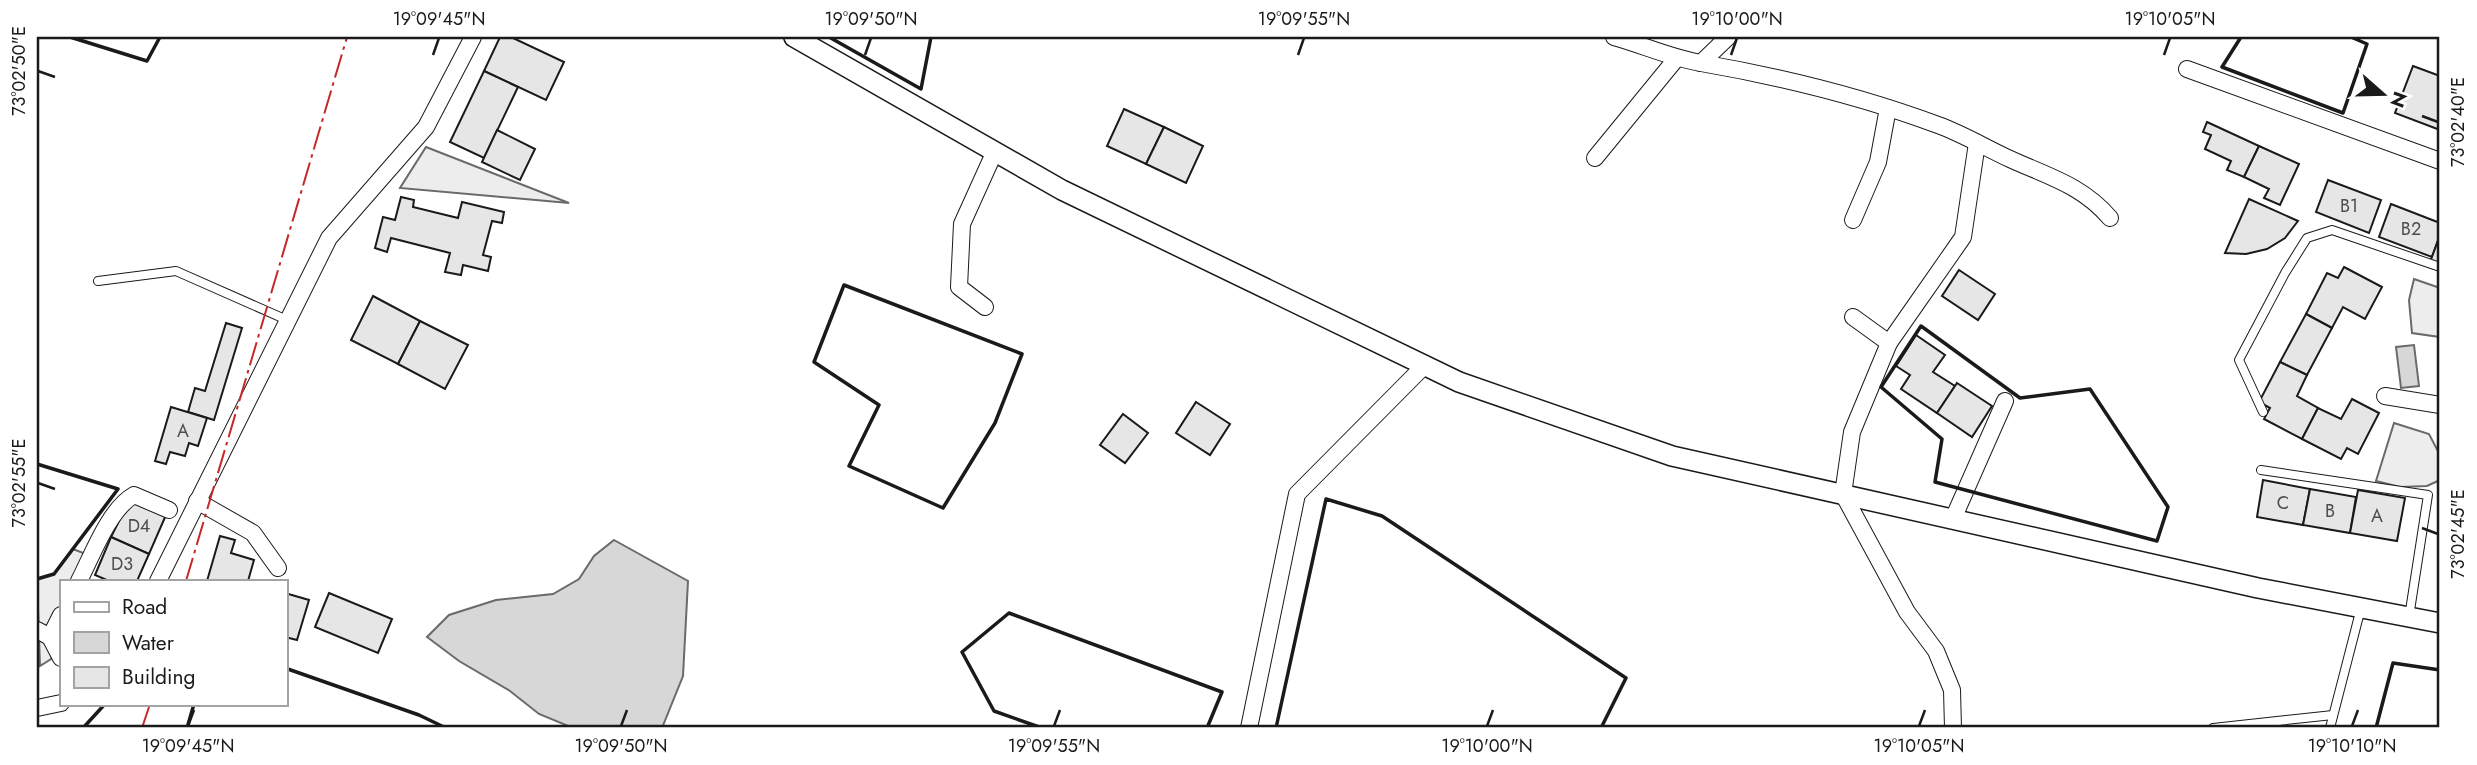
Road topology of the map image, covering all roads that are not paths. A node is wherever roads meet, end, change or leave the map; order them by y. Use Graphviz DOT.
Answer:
graph roads {
  1 [pos="473,37"];
  2 [pos="794,37"];
  3 [pos="1614,37"];
  4 [pos="1728,37"];
  5 [pos="1676,59"];
  6 [pos="1701,63"];
  7 [pos="2187,69"];
  8 [pos="1888,108"];
  9 [pos="1978,144"];
  10 [pos="995,152"];
  11 [pos="1595,158"];
  12 [pos="2440,161"];
  13 [pos="2110,218"];
  14 [pos="1853,220"];
  15 [pos="2440,267"];
  16 [pos="98,281"];
  17 [pos="985,307"];
  18 [pos="1853,317"];
  19 [pos="287,320"];
  20 [pos="1889,342"];
  21 [pos="1425,365"];
  22 [pos="2385,396"];
  23 [pos="2006,401"];
  24 [pos="2440,405"];
  25 [pos="2263,412"];
  26 [pos="2261,470"];
  27 [pos="1843,494"];
  28 [pos="197,501"];
  29 [pos="169,510"];
  30 [pos="1953,519"];
  31 [pos="278,568"];
  32 [pos="80,580"];
  33 [pos="158,580"];
  34 [pos="2361,608"];
  35 [pos="60,616"];
  36 [pos="2409,617"];
  37 [pos="2440,623"];
  38 [pos="43,634"];
  39 [pos="60,657"];
  40 [pos="60,703"];
  41 [pos="37,708"];
  42 [pos="2333,715"];
  43 [pos="1249,728"];
  44 [pos="1953,728"];
  45 [pos="2213,728"];
  46 [pos="2330,728"];
  1 -- 19 [label="street"];
  2 -- 10 [label="street"];
  3 -- 5 [label="street"];
  4 -- 6 [label="street"];
  5 -- 6 [label="street"];
  5 -- 11 [label="street"];
  6 -- 8 [label="street"];
  7 -- 12 [label="street"];
  8 -- 9 [label="street"];
  8 -- 14 [label="street"];
  9 -- 13 [label="street"];
  9 -- 20 [label="street"];
  10 -- 17 [label="street"];
  10 -- 21 [label="street"];
  15 -- 25 [label="lane"];
  16 -- 19 [label="lane"];
  18 -- 20 [label="street"];
  19 -- 28 [label="street"];
  20 -- 27 [label="street"];
  21 -- 27 [label="street"];
  21 -- 43 [label="street"];
  22 -- 24 [label="street"];
  23 -- 30 [label="street"];
  26 -- 36 [label="lane"];
  27 -- 30 [label="street"];
  27 -- 44 [label="street"];
  28 -- 31 [label="street"];
  28 -- 33 [label="street"];
  29 -- 32 [label="street"];
  30 -- 34 [label="street"];
  34 -- 36 [label="street"];
  34 -- 42 [label="lane"];
  35 -- 38 [label="street"];
  36 -- 37 [label="street"];
  38 -- 39 [label="street"];
  40 -- 41 [label="street"];
  42 -- 45 [label="lane"];
  42 -- 46 [label="lane"];
}
